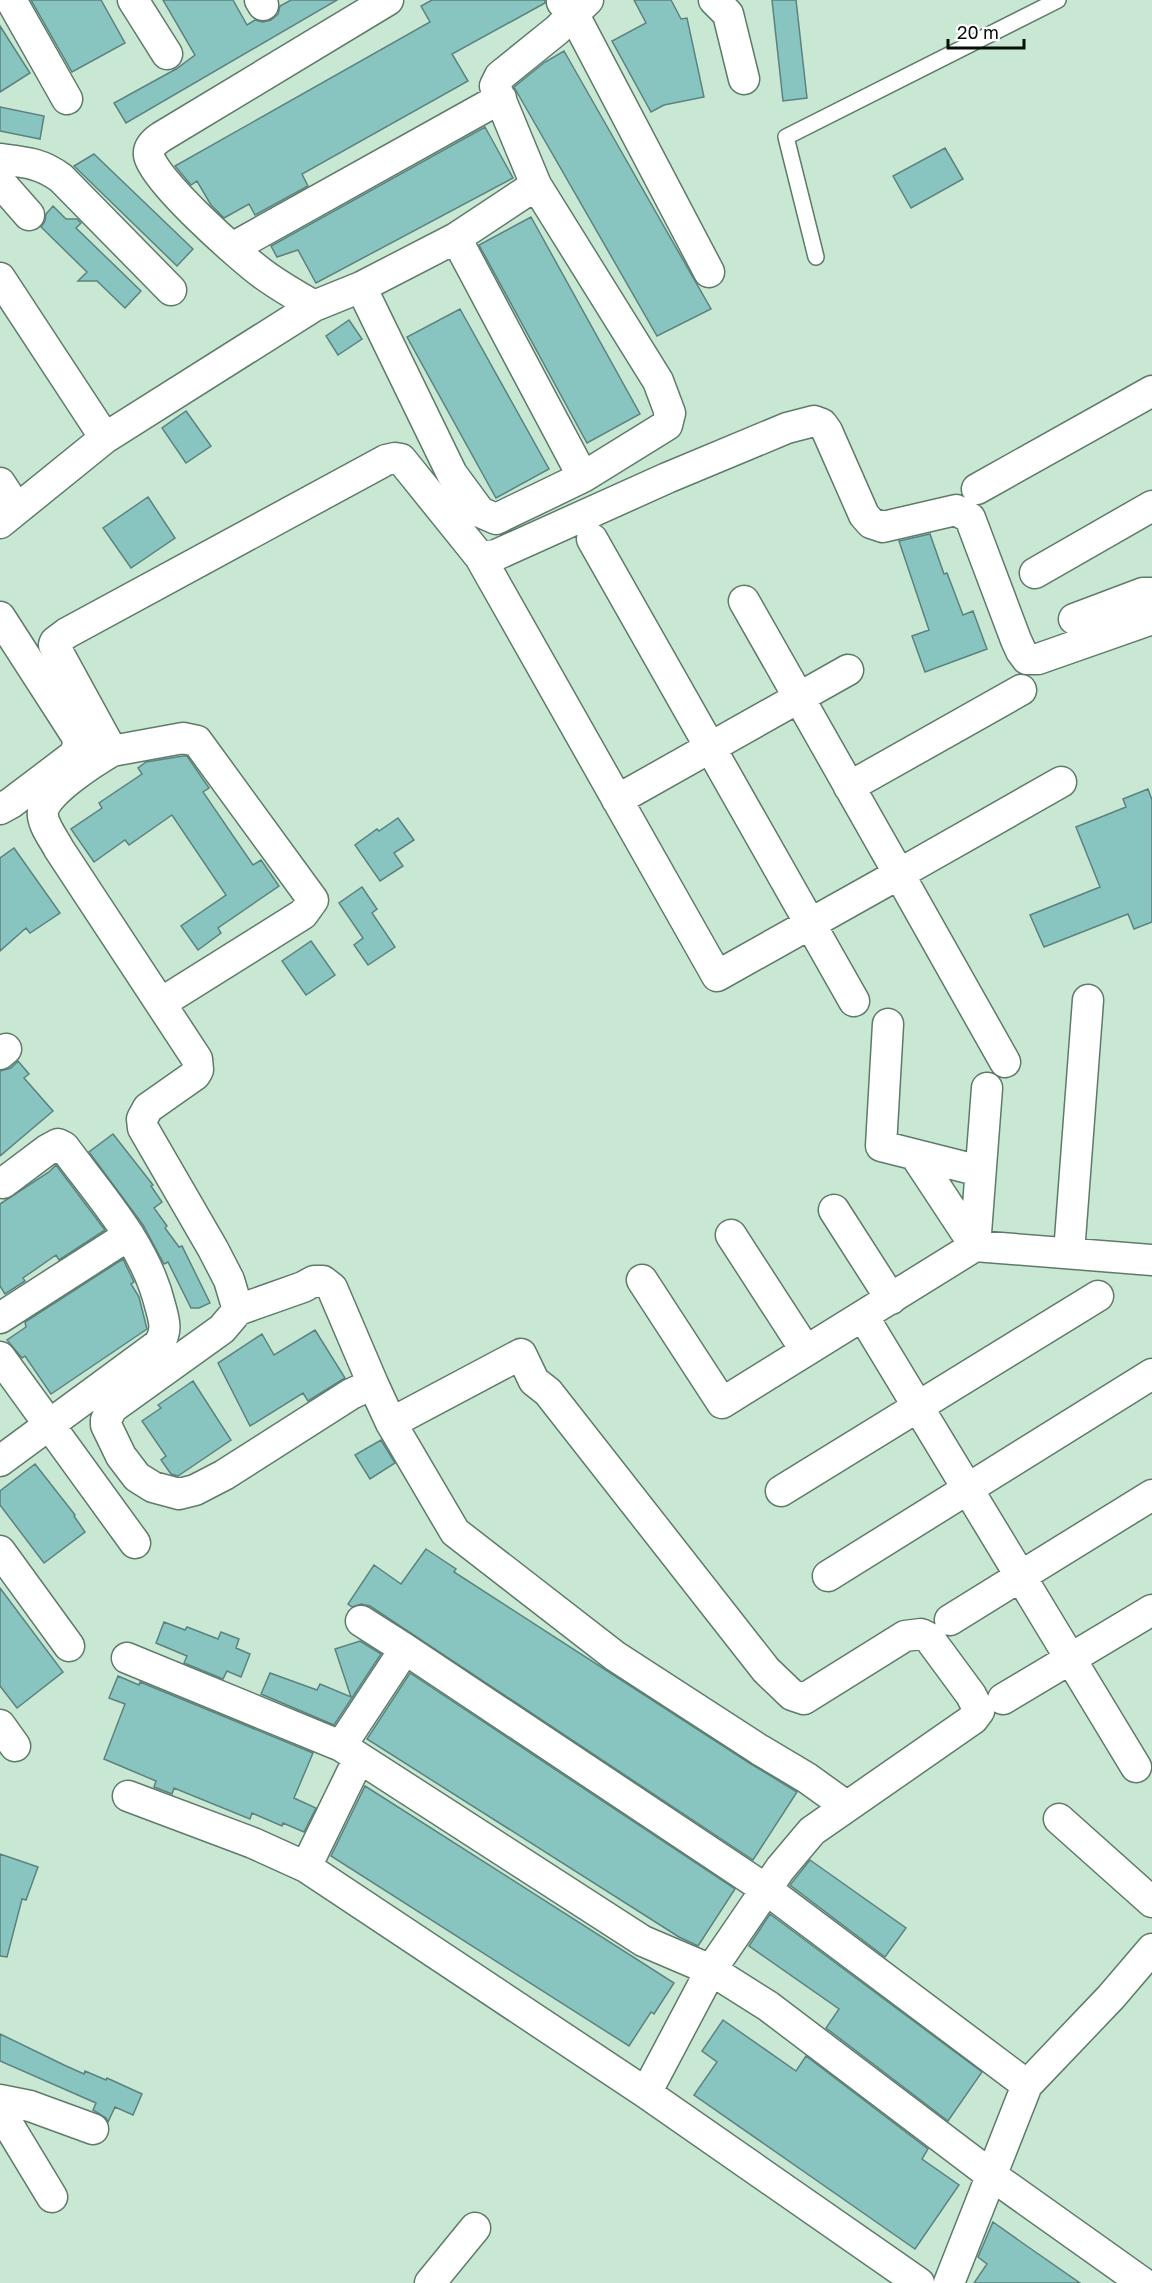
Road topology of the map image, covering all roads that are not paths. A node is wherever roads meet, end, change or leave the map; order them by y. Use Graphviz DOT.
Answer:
graph roads {
  1 [pos="11,0"];
  2 [pos="133,0"];
  3 [pos="388,0"];
  4 [pos="1058,0"];
  5 [pos="574,5"];
  6 [pos="728,5"];
  7 [pos="167,54"];
  8 [pos="744,79"];
  9 [pos="501,98"];
  10 [pos="68,99"];
  11 [pos="0,159"];
  12 [pos="0,182"];
  13 [pos="536,185"];
  14 [pos="28,215"];
  15 [pos="456,238"];
  16 [pos="232,248"];
  17 [pos="816,257"];
  18 [pos="709,272"];
  19 [pos="0,278"];
  20 [pos="361,287"];
  21 [pos="171,290"];
  22 [pos="314,306"];
  23 [pos="1152,391"];
  24 [pos="105,438"];
  25 [pos="583,477"];
  26 [pos="0,483"];
  27 [pos="977,489"];
  28 [pos="1152,506"];
  29 [pos="8,516"];
  30 [pos="592,540"];
  31 [pos="480,557"];
  32 [pos="1035,573"];
  33 [pos="1152,593"];
  34 [pos="744,601"];
  35 [pos="0,617"];
  36 [pos="1152,618"];
  37 [pos="1074,619"];
  38 [pos="848,670"];
  39 [pos="1021,690"];
  40 [pos="799,697"];
  41 [pos="710,747"];
  42 [pos="112,751"];
  43 [pos="1062,782"];
  44 [pos="849,787"];
  45 [pos="617,800"];
  46 [pos="0,809"];
  47 [pos="899,874"];
  48 [pos="810,924"];
  49 [pos="1088,1000"];
  50 [pos="854,1001"];
  51 [pos="161,1003"];
  52 [pos="888,1024"];
  53 [pos="1005,1062"];
  54 [pos="987,1088"];
  55 [pos="915,1155"];
  56 [pos="980,1172"];
  57 [pos="1,1183"];
  58 [pos="834,1210"];
  59 [pos="129,1235"];
  60 [pos="732,1236"];
  61 [pos="975,1246"];
  62 [pos="1069,1253"];
  63 [pos="1152,1260"];
  64 [pos="642,1280"];
  65 [pos="1098,1296"];
  66 [pos="891,1299"];
  67 [pos="238,1310"];
  68 [pos="863,1316"];
  69 [pos="0,1318"];
  70 [pos="806,1351"];
  71 [pos="0,1358"];
  72 [pos="1152,1374"];
  73 [pos="373,1384"];
  74 [pos="918,1407"];
  75 [pos="391,1423"];
  76 [pos="49,1426"];
  77 [pos="0,1461"];
  78 [pos="968,1489"];
  79 [pos="781,1491"];
  80 [pos="1152,1495"];
  81 [pos="135,1543"];
  82 [pos="0,1551"];
  83 [pos="828,1576"];
  84 [pos="1020,1577"];
  85 [pos="1152,1610"];
  86 [pos="950,1620"];
  87 [pos="361,1621"];
  88 [pos="69,1646"];
  89 [pos="405,1649"];
  90 [pos="127,1658"];
  91 [pos="1070,1659"];
  92 [pos="1003,1699"];
  93 [pos="350,1752"];
  94 [pos="1136,1767"];
  95 [pos="128,1796"];
  96 [pos="846,1806"];
  97 [pos="1059,1820"];
  98 [pos="306,1867"];
  99 [pos="767,1890"];
  100 [pos="1152,1902"];
  101 [pos="1152,1948"];
  102 [pos="711,1970"];
  103 [pos="1028,2085"];
  104 [pos="646,2093"];
  105 [pos="0,2100"];
  106 [pos="0,2111"];
  107 [pos="93,2129"];
  108 [pos="991,2175"];
  109 [pos="52,2197"];
  110 [pos="475,2228"];
  111 [pos="430,2283"];
  112 [pos="919,2283"];
  113 [pos="949,2283"];
  114 [pos="1143,2283"];
  1 -- 10 [label="street"];
  2 -- 7 [label="street"];
  3 -- 16 [label="street"];
  4 -- 17 [label="lane"];
  5 -- 9 [label="street"];
  5 -- 18 [label="street"];
  6 -- 8 [label="street"];
  9 -- 13 [label="street"];
  9 -- 16 [label="street"];
  11 -- 21 [label="street"];
  12 -- 14 [label="street"];
  13 -- 15 [label="street"];
  13 -- 25 [label="street"];
  15 -- 20 [label="street"];
  15 -- 25 [label="street"];
  16 -- 22 [label="street"];
  19 -- 24 [label="street"];
  20 -- 22 [label="street"];
  20 -- 25 [label="street"];
  22 -- 24 [label="street"];
  23 -- 27 [label="street"];
  24 -- 29 [label="street"];
  26 -- 29 [label="street"];
  28 -- 32 [label="street"];
  30 -- 41 [label="street"];
  31 -- 36 [label="street"];
  31 -- 42 [label="street"];
  31 -- 45 [label="street"];
  33 -- 37 [label="street"];
  34 -- 40 [label="street"];
  35 -- 46 [label="street"];
  38 -- 40 [label="street"];
  39 -- 44 [label="street"];
  40 -- 41 [label="street"];
  40 -- 44 [label="street"];
  41 -- 45 [label="street"];
  41 -- 48 [label="street"];
  42 -- 51 [label="street"];
  42 -- 51 [label="street"];
  43 -- 47 [label="street"];
  44 -- 47 [label="street"];
  45 -- 48 [label="street"];
  47 -- 48 [label="street"];
  47 -- 53 [label="street"];
  48 -- 50 [label="street"];
  49 -- 62 [label="street"];
  51 -- 67 [label="street"];
  52 -- 55 [label="street"];
  54 -- 56 [label="street"];
  55 -- 56 [label="street"];
  55 -- 61 [label="street"];
  56 -- 61 [label="street"];
  57 -- 59 [label="street"];
  58 -- 66 [label="street"];
  59 -- 69 [label="street"];
  59 -- 76 [label="street"];
  60 -- 70 [label="street"];
  61 -- 62 [label="street"];
  61 -- 66 [label="street"];
  62 -- 63 [label="street"];
  64 -- 70 [label="street"];
  65 -- 74 [label="street"];
  66 -- 68 [label="street"];
  67 -- 73 [label="street"];
  67 -- 73 [label="street"];
  68 -- 70 [label="street"];
  68 -- 74 [label="street"];
  71 -- 76 [label="street"];
  72 -- 78 [label="street"];
  73 -- 75 [label="street"];
  74 -- 78 [label="street"];
  74 -- 79 [label="street"];
  75 -- 96 [label="street"];
  75 -- 96 [label="street"];
  76 -- 77 [label="street"];
  76 -- 81 [label="street"];
  78 -- 83 [label="street"];
  78 -- 84 [label="street"];
  80 -- 84 [label="street"];
  82 -- 88 [label="street"];
  84 -- 86 [label="street"];
  84 -- 91 [label="street"];
  85 -- 91 [label="street"];
  87 -- 89 [label="street"];
  89 -- 93 [label="street"];
  89 -- 99 [label="street"];
  90 -- 93 [label="street"];
  91 -- 92 [label="street"];
  91 -- 94 [label="street"];
  93 -- 98 [label="street"];
  93 -- 102 [label="street"];
  95 -- 98 [label="street"];
  96 -- 99 [label="street"];
  97 -- 100 [label="street"];
  98 -- 104 [label="street"];
  99 -- 102 [label="street"];
  99 -- 103 [label="street"];
  101 -- 103 [label="street"];
  102 -- 104 [label="street"];
  102 -- 108 [label="street"];
  103 -- 108 [label="street"];
  104 -- 112 [label="street"];
  105 -- 107 [label="street"];
  106 -- 109 [label="street"];
  108 -- 113 [label="street"];
  108 -- 114 [label="street"];
  110 -- 111 [label="street"];
}
